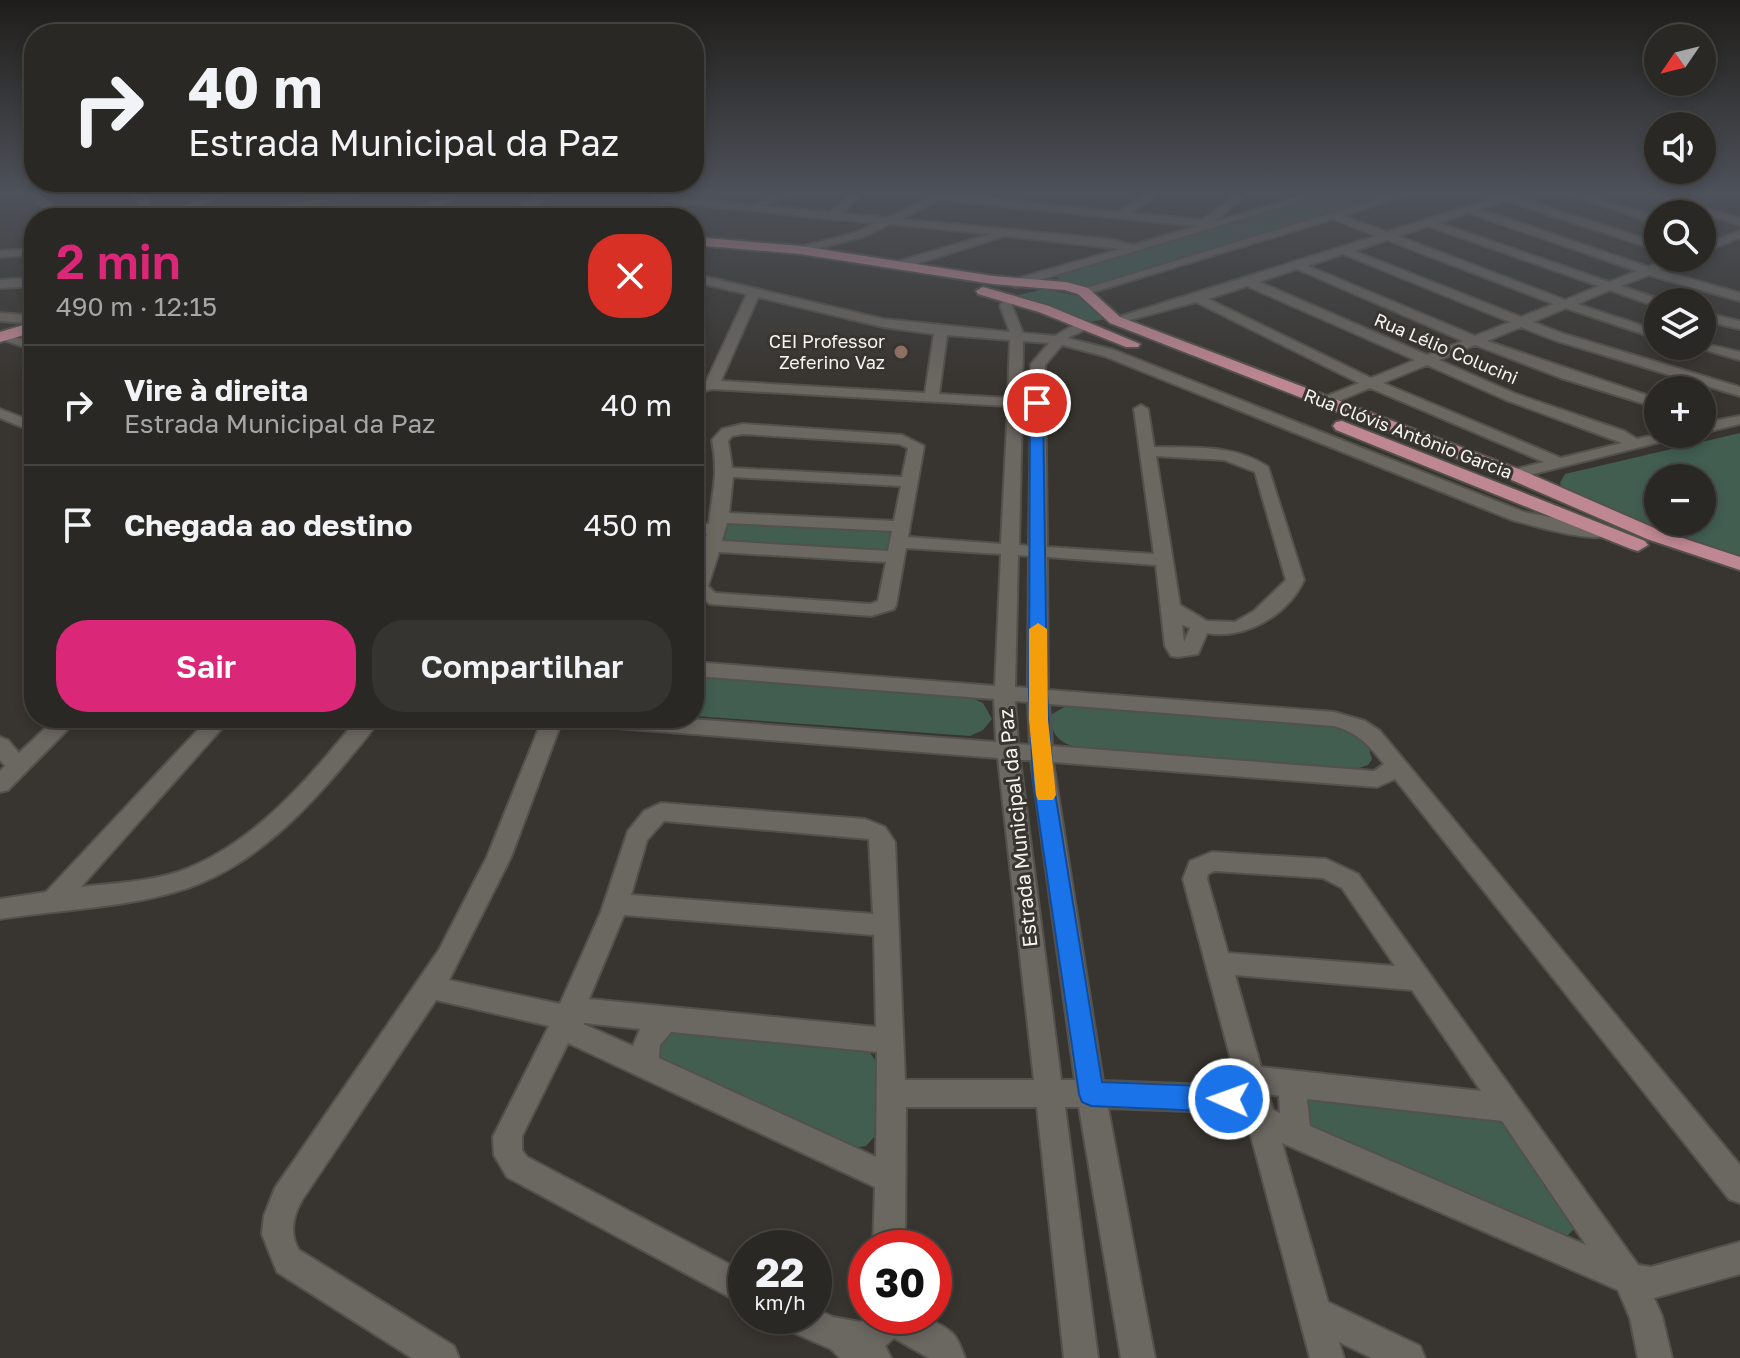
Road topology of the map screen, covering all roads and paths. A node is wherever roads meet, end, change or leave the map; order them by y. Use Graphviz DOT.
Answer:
graph roads {
  1 [pos="743,256"];
  2 [pos="860,256"];
  3 [pos="932,256"];
  4 [pos="1104,256"];
  5 [pos="1186,256"];
  6 [pos="1323,256"];
  7 [pos="1358,256"];
  8 [pos="1441,256"];
  9 [pos="1522,256"];
  10 [pos="1606,256"];
  11 [pos="909,264"];
  12 [pos="1297,265"];
  13 [pos="1644,269"];
  14 [pos="1646,272"];
  15 [pos="1653,272"];
  16 [pos="1045,273"];
  17 [pos="704,281"];
  18 [pos="1247,281"];
  19 [pos="24,283"];
  20 [pos="0,284"];
  21 [pos="1607,287"];
  22 [pos="1075,288"];
  23 [pos="1012,290"];
  24 [pos="1736,293"];
  25 [pos="754,294"];
  26 [pos="1197,298"];
  27 [pos="1644,299"];
  28 [pos="1565,304"];
  29 [pos="0,317"];
  30 [pos="1716,319"];
  31 [pos="1115,320"];
  32 [pos="1522,322"];
  33 [pos="1084,325"];
  34 [pos="1740,325"];
  35 [pos="1644,330"];
  36 [pos="19,331"];
  37 [pos="941,331"];
  38 [pos="977,333"];
  39 [pos="1058,340"];
  40 [pos="1474,342"];
  41 [pos="1016,346"];
  42 [pos="1716,350"];
  43 [pos="1740,356"];
  44 [pos="1426,362"];
  45 [pos="1372,384"];
  46 [pos="712,385"];
  47 [pos="704,387"];
  48 [pos="1740,392"];
  49 [pos="931,398"];
  50 [pos="1644,400"];
  51 [pos="1324,402"];
  52 [pos="1013,403"];
  53 [pos="1037,403"];
  54 [pos="1141,409"];
  55 [pos="3,416"];
  56 [pos="1740,420"];
  57 [pos="24,423"];
  58 [pos="1716,423"];
  59 [pos="1644,441"];
  60 [pos="1633,443"];
  61 [pos="1148,451"];
  62 [pos="1558,462"];
  63 [pos="1538,467"];
  64 [pos="1446,468"];
  65 [pos="726,472"];
  66 [pos="1514,474"];
  67 [pos="911,482"];
  68 [pos="1551,491"];
  69 [pos="704,529"];
  70 [pos="715,531"];
  71 [pos="1605,533"];
  72 [pos="900,542"];
  73 [pos="1007,548"];
  74 [pos="1038,551"];
  75 [pos="1164,560"];
  76 [pos="704,567"];
  77 [pos="1740,567"];
  78 [pos="704,592"];
  79 [pos="1171,606"];
  80 [pos="1200,626"];
  81 [pos="704,670"];
  82 [pos="1003,692"];
  83 [pos="1038,694"];
  84 [pos="704,727"];
  85 [pos="59,728"];
  86 [pos="212,728"];
  87 [pos="362,728"];
  88 [pos="549,728"];
  89 [pos="0,745"];
  90 [pos="1006,749"];
  91 [pos="1041,751"];
  92 [pos="18,767"];
  93 [pos="1397,767"];
  94 [pos="0,784"];
  95 [pos="53,901"];
  96 [pos="617,904"];
  97 [pos="0,909"];
  98 [pos="887,926"];
  99 [pos="1219,963"];
  100 [pos="1418,979"];
  101 [pos="430,987"];
  102 [pos="566,1018"];
  103 [pos="665,1019"];
  104 [pos="888,1041"];
  105 [pos="645,1065"];
  106 [pos="1292,1083"];
  107 [pos="892,1093"];
  108 [pos="1049,1094"];
  109 [pos="1091,1094"];
  110 [pos="1256,1100"];
  111 [pos="1509,1108"];
  112 [pos="1296,1134"];
  113 [pos="888,1178"];
  114 [pos="1740,1188"];
  115 [pos="889,1230"];
  116 [pos="1740,1258"];
  117 [pos="1629,1279"];
  118 [pos="728,1280"];
  119 [pos="1315,1313"];
  120 [pos="828,1334"];
  121 [pos="878,1334"];
  122 [pos="919,1334"];
  123 [pos="859,1351"];
  124 [pos="442,1358"];
  125 [pos="948,1358"];
  126 [pos="1081,1358"];
  127 [pos="1138,1358"];
  128 [pos="1327,1358"];
  129 [pos="1408,1358"];
  130 [pos="1655,1358"];
  1 -- 23 [label="main road"];
  2 -- 11 [label="main road"];
  3 -- 11 [label="street"];
  4 -- 16 [label="street"];
  5 -- 22 [label="street"];
  6 -- 12 [label="street"];
  7 -- 32 [label="street"];
  8 -- 28 [label="street"];
  9 -- 21 [label="street"];
  10 -- 13 [label="street"];
  11 -- 23 [label="main road"];
  12 -- 18 [label="street"];
  12 -- 40 [label="street"];
  14 -- 21 [label="street"];
  15 -- 24 [label="street"];
  16 -- 22 [label="street"];
  16 -- 23 [label="street"];
  17 -- 25 [label="street"];
  18 -- 26 [label="street"];
  18 -- 44 [label="street, Rua Lélio Colucini"];
  19 -- 20 [label="street"];
  21 -- 27 [label="street"];
  21 -- 28 [label="street"];
  22 -- 23 [label="main road"];
  22 -- 31 [label="main road, Rua Clóvis Antônio Garcia"];
  23 -- 33 [label="main road, Rua Clóvis Antônio Garcia"];
  23 -- 41 [label="street, Estrada Municipal da Paz"];
  25 -- 37 [label="street"];
  25 -- 46 [label="street"];
  26 -- 31 [label="street"];
  26 -- 45 [label="street"];
  28 -- 32 [label="street"];
  28 -- 35 [label="street"];
  29 -- 36 [label="street"];
  30 -- 34 [label="street"];
  31 -- 33 [label="main road"];
  31 -- 51 [label="main road, Rua Clóvis Antônio Garcia"];
  32 -- 40 [label="street"];
  32 -- 48 [label="street"];
  33 -- 39 [label="street, Estrada Municipal da Paz"];
  33 -- 64 [label="main road, Rua Clóvis Antônio Garcia"];
  37 -- 38 [label="street"];
  37 -- 49 [label="street"];
  38 -- 41 [label="street"];
  38 -- 41 [label="street"];
  39 -- 41 [label="street"];
  39 -- 53 [label="street, Estrada Municipal da Paz"];
  39 -- 71 [label="street"];
  40 -- 44 [label="street"];
  40 -- 50 [label="street"];
  41 -- 52 [label="street, Estrada Municipal da Paz"];
  42 -- 43 [label="street"];
  44 -- 45 [label="street"];
  44 -- 60 [label="street, Rua Lélio Colucini"];
  45 -- 51 [label="street"];
  45 -- 62 [label="street"];
  46 -- 47 [label="street"];
  46 -- 49 [label="street"];
  49 -- 52 [label="street"];
  51 -- 66 [label="main road, Rua Clóvis Antônio Garcia"];
  52 -- 53 [label="street"];
  52 -- 73 [label="street, Estrada Municipal da Paz"];
  53 -- 74 [label="street, Estrada Municipal da Paz"];
  54 -- 61 [label="street"];
  55 -- 57 [label="street"];
  56 -- 58 [label="street"];
  59 -- 60 [label="street"];
  60 -- 62 [label="street"];
  61 -- 75 [label="street"];
  61 -- 80 [label="street"];
  62 -- 63 [label="street"];
  63 -- 66 [label="street"];
  63 -- 68 [label="main road"];
  64 -- 66 [label="main road"];
  64 -- 71 [label="main road, Rua Clóvis Antônio Garcia"];
  65 -- 67 [label="street"];
  65 -- 67 [label="street"];
  65 -- 70 [label="street"];
  66 -- 68 [label="main road, Rua Clóvis Antônio Garcia"];
  67 -- 72 [label="street"];
  68 -- 77 [label="main road, Rua Clóvis Antônio Garcia"];
  69 -- 70 [label="street"];
  70 -- 72 [label="street"];
  70 -- 72 [label="street"];
  70 -- 76 [label="street"];
  71 -- 77 [label="main road, Rua Clóvis Antônio Garcia"];
  72 -- 73 [label="street"];
  72 -- 78 [label="street"];
  73 -- 74 [label="street"];
  73 -- 82 [label="street, Estrada Municipal da Paz"];
  74 -- 75 [label="street"];
  74 -- 83 [label="street, Estrada Municipal da Paz"];
  75 -- 79 [label="street"];
  79 -- 80 [label="street"];
  79 -- 80 [label="street"];
  81 -- 82 [label="street"];
  82 -- 83 [label="street"];
  82 -- 90 [label="street, Estrada Municipal da Paz"];
  83 -- 91 [label="street, Estrada Municipal da Paz"];
  83 -- 93 [label="street"];
  84 -- 90 [label="street"];
  85 -- 92 [label="street"];
  86 -- 95 [label="street"];
  87 -- 95 [label="street"];
  88 -- 101 [label="street"];
  89 -- 92 [label="street"];
  90 -- 91 [label="street"];
  90 -- 108 [label="street, Estrada Municipal da Paz"];
  91 -- 93 [label="street"];
  91 -- 109 [label="street, Estrada Municipal da Paz"];
  92 -- 94 [label="street"];
  93 -- 114 [label="street"];
  95 -- 97 [label="street"];
  96 -- 98 [label="street"];
  96 -- 98 [label="street"];
  96 -- 102 [label="street"];
  98 -- 104 [label="street"];
  99 -- 100 [label="street"];
  99 -- 100 [label="street"];
  99 -- 110 [label="street"];
  100 -- 111 [label="street"];
  101 -- 102 [label="street"];
  101 -- 124 [label="street"];
  102 -- 103 [label="street"];
  102 -- 105 [label="street"];
  102 -- 118 [label="street"];
  103 -- 104 [label="street"];
  103 -- 105 [label="street"];
  104 -- 107 [label="street"];
  105 -- 113 [label="street"];
  106 -- 110 [label="street"];
  106 -- 111 [label="street"];
  106 -- 112 [label="street"];
  107 -- 108 [label="street"];
  107 -- 113 [label="street"];
  108 -- 109 [label="street"];
  108 -- 126 [label="street, Estrada Municipal da Paz"];
  109 -- 110 [label="street"];
  109 -- 127 [label="street, Estrada Municipal da Paz"];
  110 -- 112 [label="street"];
  110 -- 119 [label="street"];
  111 -- 117 [label="street"];
  112 -- 117 [label="street"];
  113 -- 115 [label="street"];
  116 -- 117 [label="street"];
  117 -- 130 [label="street"];
  119 -- 128 [label="street"];
  119 -- 129 [label="street"];
  120 -- 123 [label="street"];
  121 -- 123 [label="street"];
  122 -- 125 [label="street"];
}
